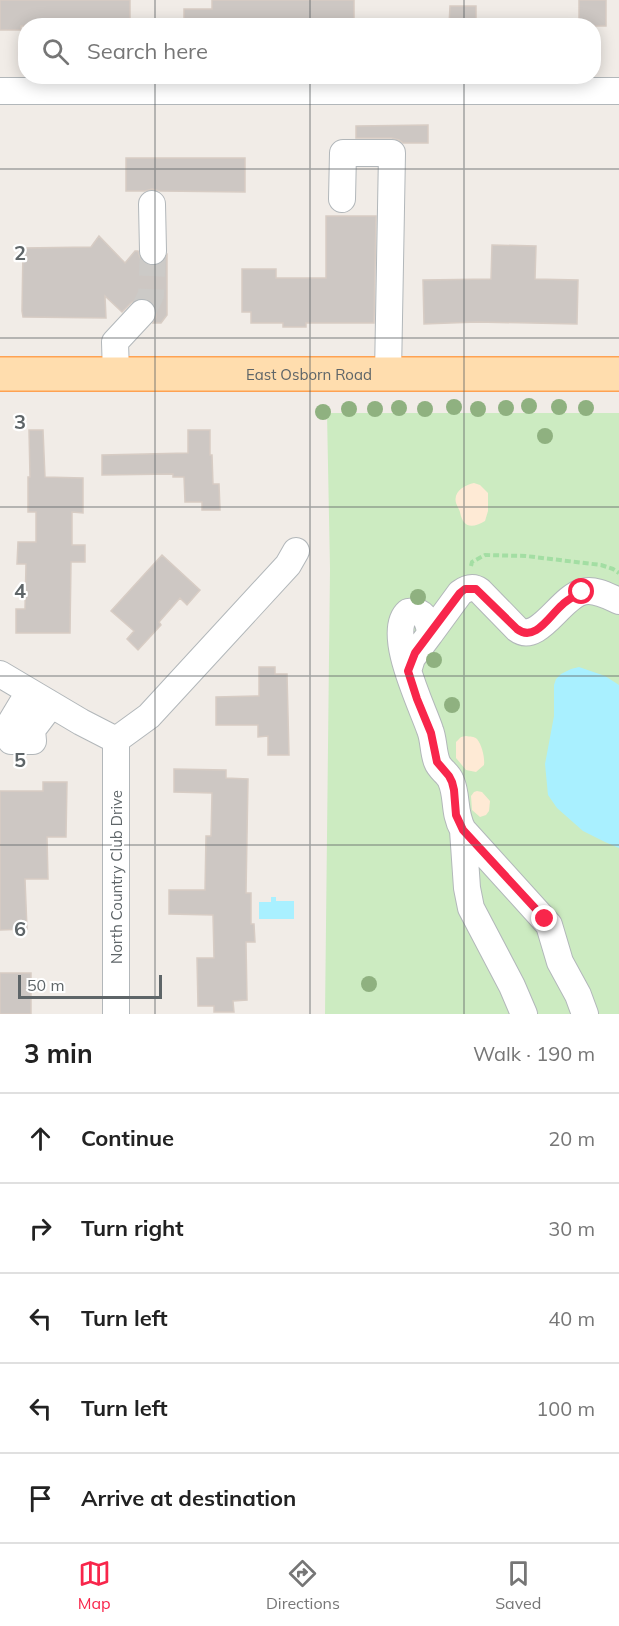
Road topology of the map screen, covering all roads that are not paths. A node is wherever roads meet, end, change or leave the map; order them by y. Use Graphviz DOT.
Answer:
graph roads {
  1 [pos="619,90"];
  2 [pos="0,91"];
  3 [pos="342,199"];
  4 [pos="152,204"];
  5 [pos="153,251"];
  6 [pos="142,313"];
  7 [pos="0,374"];
  8 [pos="116,374"];
  9 [pos="388,374"];
  10 [pos="619,374"];
  11 [pos="296,551"];
  12 [pos="619,601"];
  13 [pos="0,674"];
  14 [pos="29,692"];
  15 [pos="51,705"];
  16 [pos="116,740"];
  17 [pos="463,830"];
  18 [pos="116,1014"];
  19 [pos="524,1014"];
  20 [pos="585,1014"];
  1 -- 2 [label="street"];
  3 -- 9 [label="street"];
  4 -- 5 [label="street"];
  6 -- 8 [label="street"];
  7 -- 8 [label="main road, East Osborn Road"];
  8 -- 9 [label="main road, East Osborn Road"];
  9 -- 10 [label="main road, East Osborn Road"];
  11 -- 16 [label="street"];
  12 -- 17 [label="street"];
  13 -- 14 [label="street"];
  14 -- 15 [label="street"];
  14 -- 15 [label="street"];
  15 -- 16 [label="street"];
  16 -- 18 [label="street, North Country Club Drive"];
  17 -- 19 [label="street"];
  17 -- 20 [label="street"];
}
